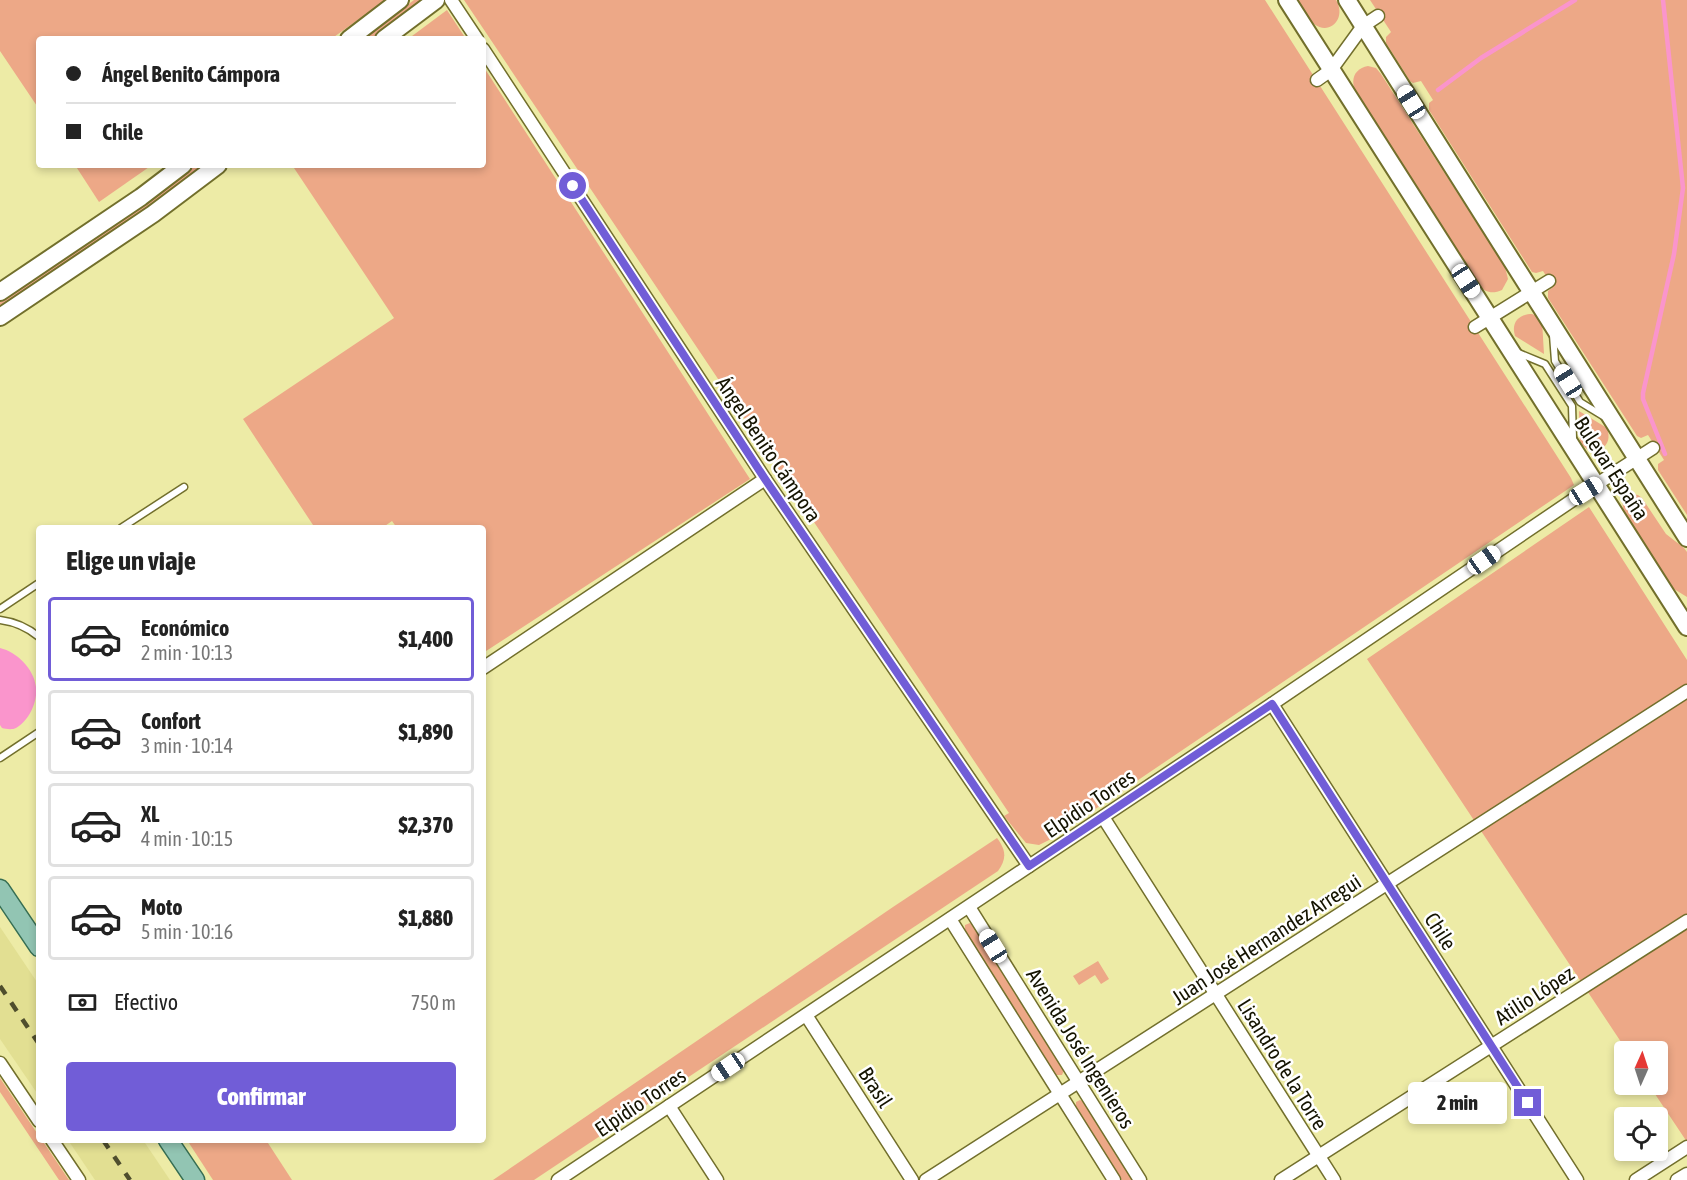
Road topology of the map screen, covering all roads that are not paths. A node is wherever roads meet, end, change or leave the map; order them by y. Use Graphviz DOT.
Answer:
graph roads {
  1 [pos="400,0"];
  2 [pos="436,0"];
  3 [pos="451,0"];
  4 [pos="1287,0"];
  5 [pos="1347,0"];
  6 [pos="1378,16"];
  7 [pos="1363,26"];
  8 [pos="353,36"];
  9 [pos="388,36"];
  10 [pos="475,36"];
  11 [pos="486,54"];
  12 [pos="1331,70"];
  13 [pos="1317,80"];
  14 [pos="179,168"];
  15 [pos="214,168"];
  16 [pos="1549,280"];
  17 [pos="0,292"];
  18 [pos="1531,292"];
  19 [pos="0,317"];
  20 [pos="1490,318"];
  21 [pos="1475,327"];
  22 [pos="1653,448"];
  23 [pos="1636,459"];
  24 [pos="765,479"];
  25 [pos="1596,484"];
  26 [pos="184,487"];
  27 [pos="126,525"];
  28 [pos="1687,538"];
  29 [pos="36,585"];
  30 [pos="0,609"];
  31 [pos="0,620"];
  32 [pos="1687,627"];
  33 [pos="36,635"];
  34 [pos="486,666"];
  35 [pos="1687,691"];
  36 [pos="1272,704"];
  37 [pos="36,734"];
  38 [pos="0,758"];
  39 [pos="1103,817"];
  40 [pos="1029,866"];
  41 [pos="1388,884"];
  42 [pos="0,889"];
  43 [pos="969,907"];
  44 [pos="950,919"];
  45 [pos="1687,921"];
  46 [pos="36,943"];
  47 [pos="1216,994"];
  48 [pos="806,1015"];
  49 [pos="1491,1046"];
  50 [pos="0,1064"];
  51 [pos="1079,1082"];
  52 [pos="1060,1094"];
  53 [pos="669,1106"];
  54 [pos="36,1117"];
  55 [pos="54,1143"];
  56 [pos="170,1143"];
  57 [pos="1687,1148"];
  58 [pos="1318,1156"];
  59 [pos="1687,1174"];
  60 [pos="79,1180"];
  61 [pos="195,1180"];
  62 [pos="558,1180"];
  63 [pos="717,1180"];
  64 [pos="912,1180"];
  65 [pos="926,1180"];
  66 [pos="1114,1180"];
  67 [pos="1140,1180"];
  68 [pos="1281,1180"];
  69 [pos="1334,1180"];
  70 [pos="1577,1180"];
  71 [pos="1636,1180"];
  72 [pos="1677,1180"];
  1 -- 8 [label="main road"];
  2 -- 9 [label="main road"];
  3 -- 10 [label="street"];
  4 -- 12 [label="main road, Bulevar España"];
  5 -- 7 [label="main road, Bulevar España"];
  6 -- 7 [label="street"];
  7 -- 12 [label="street"];
  7 -- 18 [label="main road, Bulevar España"];
  11 -- 24 [label="street, Ángel Benito Cámpora"];
  12 -- 13 [label="street"];
  12 -- 20 [label="main road, Bulevar España"];
  14 -- 17 [label="main road"];
  15 -- 19 [label="main road"];
  16 -- 18 [label="street"];
  18 -- 20 [label="street"];
  18 -- 23 [label="main road, Bulevar España"];
  20 -- 21 [label="street"];
  20 -- 25 [label="main road, Bulevar España"];
  22 -- 23 [label="street, Elpidio Torres"];
  23 -- 25 [label="street, Elpidio Torres"];
  23 -- 28 [label="main road, Bulevar España"];
  24 -- 34 [label="street"];
  24 -- 40 [label="street, Ángel Benito Cámpora"];
  25 -- 32 [label="main road, Bulevar España"];
  25 -- 36 [label="street, Elpidio Torres"];
  26 -- 27 [label="lane"];
  29 -- 30 [label="lane"];
  31 -- 33 [label="lane"];
  35 -- 41 [label="street, Juan José Hernandez Arregui"];
  36 -- 39 [label="street, Elpidio Torres"];
  36 -- 41 [label="street, Chile"];
  37 -- 38 [label="lane"];
  39 -- 40 [label="street, Elpidio Torres"];
  39 -- 47 [label="street, Lisandro de la Torre"];
  40 -- 43 [label="street, Elpidio Torres"];
  41 -- 47 [label="street, Juan José Hernandez Arregui"];
  41 -- 49 [label="street, Chile"];
  42 -- 46 [label="main road"];
  43 -- 44 [label="street, Elpidio Torres"];
  43 -- 51 [label="street, Avenida José Ingenieros"];
  44 -- 48 [label="street, Elpidio Torres"];
  44 -- 52 [label="street, Avenida José Ingenieros"];
  45 -- 49 [label="street, Atilio López"];
  47 -- 51 [label="street, Juan José Hernandez Arregui"];
  47 -- 58 [label="street, Lisandro de la Torre"];
  48 -- 53 [label="street, Elpidio Torres"];
  48 -- 64 [label="street, Brasil"];
  49 -- 58 [label="street, Atilio López"];
  49 -- 70 [label="street, Chile"];
  50 -- 54 [label="street"];
  51 -- 52 [label="street, Juan José Hernandez Arregui"];
  51 -- 67 [label="street, Avenida José Ingenieros"];
  52 -- 65 [label="street, Juan José Hernandez Arregui"];
  52 -- 66 [label="street, Avenida José Ingenieros"];
  53 -- 62 [label="street, Elpidio Torres"];
  53 -- 63 [label="street"];
  55 -- 60 [label="street"];
  56 -- 61 [label="main road"];
  57 -- 71 [label="street"];
  58 -- 68 [label="street, Atilio López"];
  58 -- 69 [label="street, Lisandro de la Torre"];
  59 -- 72 [label="street"];
}
